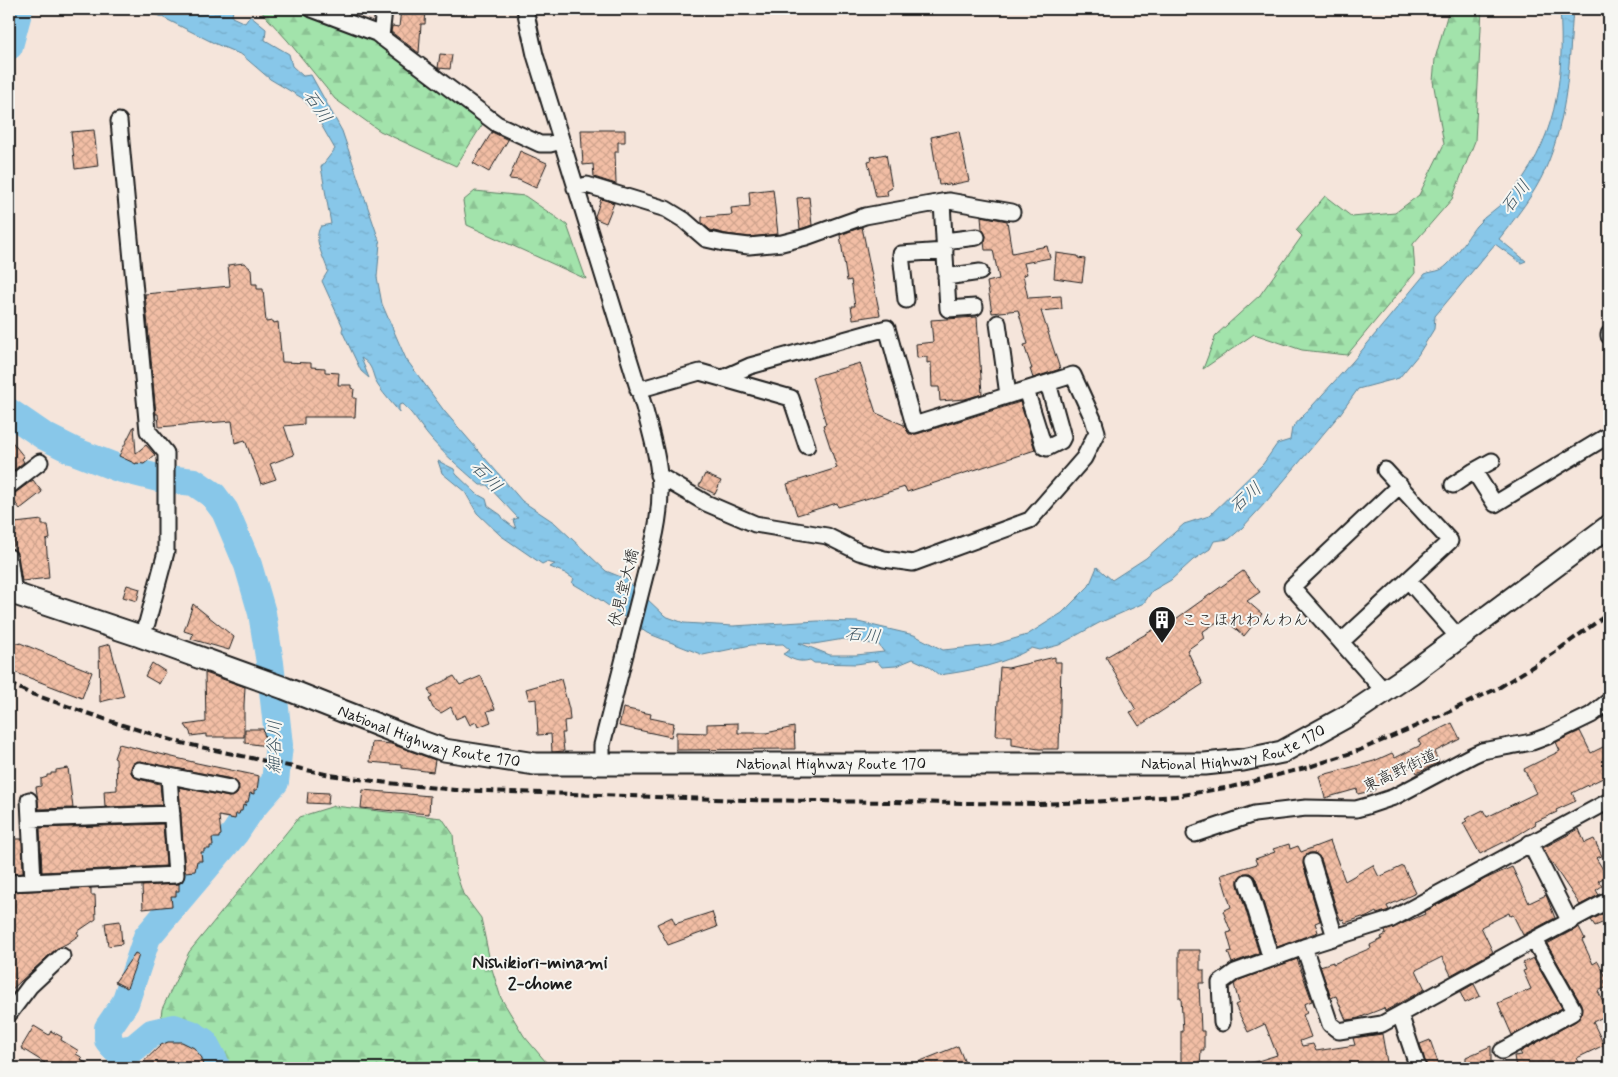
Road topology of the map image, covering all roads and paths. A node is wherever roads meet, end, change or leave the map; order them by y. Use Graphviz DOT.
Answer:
graph roads {
  1 [pos="312,9"];
  2 [pos="384,9"];
  3 [pos="525,9"];
  4 [pos="381,37"];
  5 [pos="118,121"];
  6 [pos="561,141"];
  7 [pos="576,188"];
  8 [pos="942,202"];
  9 [pos="1012,212"];
  10 [pos="977,237"];
  11 [pos="944,246"];
  12 [pos="980,272"];
  13 [pos="946,277"];
  14 [pos="906,300"];
  15 [pos="975,307"];
  16 [pos="998,323"];
  17 [pos="723,378"];
  18 [pos="1048,383"];
  19 [pos="638,390"];
  20 [pos="1026,390"];
  21 [pos="1008,395"];
  22 [pos="1609,435"];
  23 [pos="807,446"];
  24 [pos="1492,461"];
  25 [pos="40,462"];
  26 [pos="1385,470"];
  27 [pos="1474,471"];
  28 [pos="659,482"];
  29 [pos="1400,485"];
  30 [pos="1453,485"];
  31 [pos="9,486"];
  32 [pos="1609,526"];
  33 [pos="9,557"];
  34 [pos="1408,580"];
  35 [pos="11,593"];
  36 [pos="140,636"];
  37 [pos="1459,638"];
  38 [pos="1341,642"];
  39 [pos="1384,691"];
  40 [pos="1609,702"];
  41 [pos="602,764"];
  42 [pos="140,770"];
  43 [pos="169,776"];
  44 [pos="230,788"];
  45 [pos="29,800"];
  46 [pos="1609,801"];
  47 [pos="172,814"];
  48 [pos="30,819"];
  49 [pos="1195,834"];
  50 [pos="1530,844"];
  51 [pos="1312,862"];
  52 [pos="33,881"];
  53 [pos="1247,882"];
  54 [pos="9,883"];
  55 [pos="1609,900"];
  56 [pos="1570,922"];
  57 [pos="1335,938"];
  58 [pos="1534,940"];
  59 [pos="1304,947"];
  60 [pos="62,956"];
  61 [pos="1270,959"];
  62 [pos="9,1014"];
  63 [pos="1400,1014"];
  64 [pos="1222,1023"];
  65 [pos="1502,1051"];
  66 [pos="1418,1068"];
  1 -- 4 [label="street"];
  2 -- 4 [label="street"];
  3 -- 6 [label="street, 伏見堂大橋"];
  4 -- 6 [label="street"];
  5 -- 36 [label="street"];
  6 -- 7 [label="street, 伏見堂大橋"];
  7 -- 8 [label="street"];
  7 -- 19 [label="street, 伏見堂大橋"];
  8 -- 9 [label="street"];
  8 -- 11 [label="street"];
  10 -- 11 [label="street"];
  11 -- 13 [label="street"];
  11 -- 14 [label="street"];
  12 -- 13 [label="street"];
  13 -- 15 [label="street"];
  16 -- 21 [label="street"];
  17 -- 19 [label="street"];
  17 -- 21 [label="street"];
  17 -- 23 [label="street"];
  18 -- 20 [label="street"];
  18 -- 20 [label="street"];
  18 -- 28 [label="street"];
  19 -- 28 [label="street, 伏見堂大橋"];
  20 -- 21 [label="street"];
  22 -- 27 [label="street"];
  24 -- 27 [label="street"];
  25 -- 31 [label="street"];
  26 -- 29 [label="street"];
  27 -- 30 [label="street"];
  28 -- 41 [label="street, 伏見堂大橋"];
  29 -- 34 [label="street"];
  29 -- 38 [label="street"];
  32 -- 37 [label="highway, National Highway Route 170"];
  33 -- 35 [label="street"];
  34 -- 37 [label="street"];
  34 -- 38 [label="street"];
  35 -- 36 [label="highway, National Highway Route 170"];
  36 -- 41 [label="highway, National Highway Route 170"];
  37 -- 39 [label="highway, National Highway Route 170"];
  38 -- 39 [label="street"];
  39 -- 41 [label="highway, National Highway Route 170"];
  40 -- 49 [label="street, 東高野街道"];
  42 -- 43 [label="street"];
  43 -- 44 [label="street"];
  43 -- 47 [label="street"];
  45 -- 48 [label="street"];
  46 -- 50 [label="street"];
  47 -- 48 [label="street"];
  47 -- 52 [label="street"];
  48 -- 52 [label="street"];
  50 -- 56 [label="street"];
  50 -- 57 [label="street"];
  51 -- 57 [label="street"];
  52 -- 54 [label="street"];
  53 -- 61 [label="street"];
  55 -- 56 [label="street"];
  56 -- 58 [label="street"];
  57 -- 59 [label="street"];
  58 -- 63 [label="street"];
  58 -- 65 [label="street"];
  59 -- 61 [label="street"];
  59 -- 63 [label="street"];
  60 -- 62 [label="street"];
  61 -- 64 [label="street"];
  63 -- 66 [label="street"];
}
